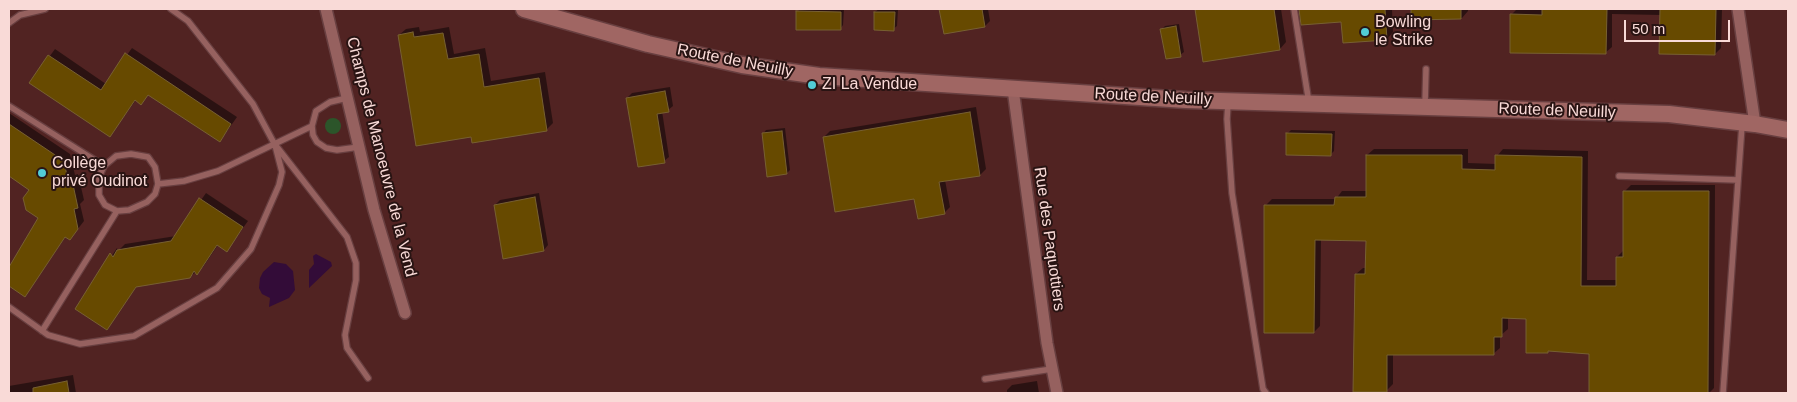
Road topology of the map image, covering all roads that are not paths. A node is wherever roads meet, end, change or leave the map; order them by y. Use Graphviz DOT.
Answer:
graph roads {
  1 [pos="45,9"];
  2 [pos="171,9"];
  3 [pos="326,9"];
  4 [pos="524,9"];
  5 [pos="1294,9"];
  6 [pos="1738,9"];
  7 [pos="9,23"];
  8 [pos="1426,70"];
  9 [pos="1013,89"];
  10 [pos="348,98"];
  11 [pos="1228,101"];
  12 [pos="1309,103"];
  13 [pos="9,106"];
  14 [pos="1425,106"];
  15 [pos="1749,123"];
  16 [pos="312,126"];
  17 [pos="1788,130"];
  18 [pos="275,145"];
  19 [pos="359,147"];
  20 [pos="104,166"];
  21 [pos="1619,176"];
  22 [pos="1738,180"];
  23 [pos="158,184"];
  24 [pos="117,211"];
  25 [pos="9,307"];
  26 [pos="405,313"];
  27 [pos="42,330"];
  28 [pos="1052,369"];
  29 [pos="368,378"];
  30 [pos="985,380"];
  31 [pos="1057,393"];
  32 [pos="1266,393"];
  33 [pos="1723,393"];
  1 -- 7 [label="lane"];
  2 -- 18 [label="lane"];
  3 -- 10 [label="street, Champs de Manoeuvre de la Vend"];
  4 -- 9 [label="main road, Route de Neuilly"];
  5 -- 12 [label="lane"];
  6 -- 15 [label="street"];
  8 -- 14 [label="lane"];
  9 -- 11 [label="main road, Route de Neuilly"];
  9 -- 28 [label="street, Rue des Paquottiers"];
  10 -- 16 [label="lane"];
  10 -- 19 [label="street, Champs de Manoeuvre de la Vend"];
  11 -- 12 [label="main road, Route de Neuilly"];
  11 -- 32 [label="lane"];
  12 -- 14 [label="main road, Route de Neuilly"];
  13 -- 20 [label="lane"];
  14 -- 15 [label="main road, Route de Neuilly"];
  15 -- 17 [label="main road, Route de Neuilly"];
  15 -- 22 [label="lane"];
  16 -- 18 [label="lane"];
  16 -- 19 [label="lane"];
  18 -- 23 [label="lane"];
  18 -- 27 [label="lane"];
  18 -- 29 [label="lane"];
  19 -- 26 [label="street, Champs de Manoeuvre de la Vend"];
  20 -- 23 [label="lane"];
  20 -- 24 [label="lane"];
  21 -- 22 [label="lane"];
  22 -- 33 [label="lane"];
  23 -- 24 [label="lane"];
  24 -- 27 [label="lane"];
  25 -- 27 [label="lane"];
  28 -- 30 [label="lane"];
  28 -- 31 [label="street, Rue des Paquottiers"];
}
